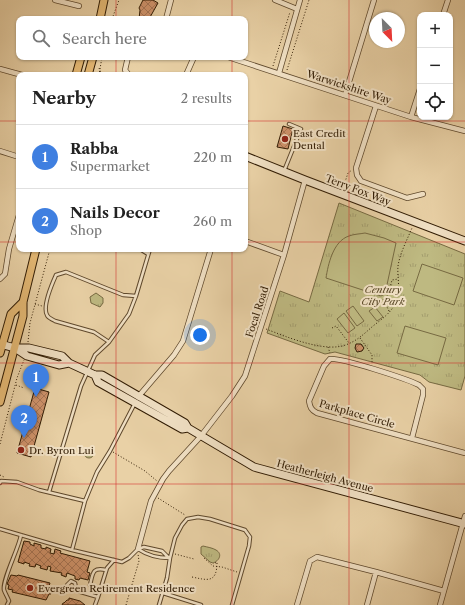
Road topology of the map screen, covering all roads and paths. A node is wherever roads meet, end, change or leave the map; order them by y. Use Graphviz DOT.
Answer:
graph roads {
  1 [pos="55,0"];
  2 [pos="104,0"];
  3 [pos="119,0"];
  4 [pos="171,0"];
  5 [pos="275,0"];
  6 [pos="300,0"];
  7 [pos="309,0"];
  8 [pos="374,0"];
  9 [pos="448,0"];
  10 [pos="79,6"];
  11 [pos="297,9"];
  12 [pos="290,12"];
  13 [pos="444,12"];
  14 [pos="101,16"];
  15 [pos="113,16"];
  16 [pos="167,16"];
  17 [pos="80,60"];
  18 [pos="92,60"];
  19 [pos="101,60"];
  20 [pos="127,60"];
  21 [pos="193,60"];
  22 [pos="237,60"];
  23 [pos="99,68"];
  24 [pos="0,69"];
  25 [pos="271,71"];
  26 [pos="77,72"];
  27 [pos="89,72"];
  28 [pos="98,72"];
  29 [pos="101,72"];
  30 [pos="128,72"];
  31 [pos="187,72"];
  32 [pos="16,73"];
  33 [pos="278,73"];
  34 [pos="286,76"];
  35 [pos="345,95"];
  36 [pos="417,98"];
  37 [pos="376,106"];
  38 [pos="411,117"];
  39 [pos="289,124"];
  40 [pos="465,131"];
  41 [pos="0,151"];
  42 [pos="16,156"];
  43 [pos="248,157"];
  44 [pos="356,168"];
  45 [pos="283,171"];
  46 [pos="305,180"];
  47 [pos="341,194"];
  48 [pos="423,194"];
  49 [pos="414,222"];
  50 [pos="16,225"];
  51 [pos="465,241"];
  52 [pos="248,242"];
  53 [pos="35,252"];
  54 [pos="49,252"];
  55 [pos="145,252"];
  56 [pos="210,252"];
  57 [pos="148,254"];
  58 [pos="284,255"];
  59 [pos="0,279"];
  60 [pos="398,279"];
  61 [pos="136,296"];
  62 [pos="23,302"];
  63 [pos="35,304"];
  64 [pos="42,306"];
  65 [pos="390,312"];
  66 [pos="261,328"];
  67 [pos="332,328"];
  68 [pos="360,338"];
  69 [pos="29,341"];
  70 [pos="108,342"];
  71 [pos="1,344"];
  72 [pos="350,344"];
  73 [pos="328,346"];
  74 [pos="15,348"];
  75 [pos="0,353"];
  76 [pos="332,359"];
  77 [pos="23,362"];
  78 [pos="370,368"];
  79 [pos="87,371"];
  80 [pos="95,375"];
  81 [pos="15,385"];
  82 [pos="24,388"];
  83 [pos="139,396"];
  84 [pos="0,402"];
  85 [pos="134,403"];
  86 [pos="188,428"];
  87 [pos="201,436"];
  88 [pos="412,438"];
  89 [pos="0,444"];
  90 [pos="110,451"];
  91 [pos="465,453"];
  92 [pos="0,483"];
  93 [pos="161,483"];
  94 [pos="49,492"];
  95 [pos="154,496"];
  96 [pos="85,501"];
  97 [pos="465,516"];
  98 [pos="188,519"];
  99 [pos="464,524"];
  100 [pos="0,529"];
  101 [pos="22,535"];
  102 [pos="138,549"];
  103 [pos="72,550"];
  104 [pos="171,553"];
  105 [pos="170,558"];
  106 [pos="204,558"];
  107 [pos="194,559"];
  108 [pos="114,560"];
  109 [pos="213,564"];
  110 [pos="217,566"];
  111 [pos="106,570"];
  112 [pos="376,572"];
  113 [pos="241,573"];
  114 [pos="192,576"];
  115 [pos="67,585"];
  116 [pos="90,585"];
  117 [pos="444,591"];
  118 [pos="162,594"];
  119 [pos="98,597"];
  120 [pos="8,605"];
  121 [pos="95,605"];
  122 [pos="126,605"];
  123 [pos="159,605"];
  124 [pos="201,605"];
  125 [pos="232,605"];
  126 [pos="297,605"];
  127 [pos="367,605"];
  128 [pos="440,605"];
  1 -- 10 [label="street"];
  2 -- 14 [label="main road"];
  3 -- 15 [label="path"];
  4 -- 16 [label="street"];
  5 -- 11 [label="street"];
  6 -- 11 [label="street"];
  7 -- 34 [label="path"];
  8 -- 35 [label="street"];
  9 -- 13 [label="street"];
  11 -- 33 [label="street"];
  12 -- 25 [label="path"];
  17 -- 26 [label="main road"];
  18 -- 27 [label="main road"];
  19 -- 23 [label="path"];
  20 -- 30 [label="street"];
  21 -- 31 [label="street"];
  22 -- 25 [label="street, Warwickshire Way"];
  23 -- 28 [label="path"];
  23 -- 29 [label="path"];
  24 -- 32 [label="street"];
  25 -- 33 [label="street, Warwickshire Way"];
  33 -- 34 [label="street, Warwickshire Way"];
  34 -- 35 [label="street, Warwickshire Way"];
  35 -- 37 [label="street, Warwickshire Way"];
  36 -- 38 [label="street"];
  37 -- 38 [label="street, Warwickshire Way"];
  37 -- 44 [label="street"];
  38 -- 40 [label="street, Warwickshire Way"];
  39 -- 45 [label="lane"];
  41 -- 42 [label="street"];
  43 -- 45 [label="street, Terry Fox Way"];
  44 -- 47 [label="path"];
  44 -- 48 [label="street"];
  45 -- 46 [label="street, Terry Fox Way"];
  46 -- 47 [label="street, Terry Fox Way"];
  46 -- 58 [label="street, Focal Road"];
  47 -- 49 [label="street, Terry Fox Way"];
  49 -- 51 [label="street, Terry Fox Way"];
  49 -- 60 [label="path"];
  50 -- 59 [label="street"];
  52 -- 58 [label="street"];
  53 -- 62 [label="main road"];
  54 -- 63 [label="path"];
  55 -- 57 [label="lane"];
  56 -- 83 [label="street"];
  57 -- 61 [label="lane"];
  58 -- 66 [label="street, Focal Road"];
  60 -- 65 [label="path"];
  60 -- 65 [label="path"];
  61 -- 70 [label="lane"];
  61 -- 70 [label="lane"];
  62 -- 71 [label="main road"];
  62 -- 74 [label="main road"];
  63 -- 64 [label="path"];
  63 -- 69 [label="path"];
  65 -- 68 [label="path"];
  66 -- 73 [label="path"];
  66 -- 87 [label="street, Focal Road"];
  67 -- 72 [label="path"];
  68 -- 72 [label="path"];
  68 -- 78 [label="path"];
  70 -- 79 [label="lane"];
  71 -- 74 [label="street, Heatherleigh Avenue"];
  71 -- 75 [label="main road"];
  72 -- 73 [label="path"];
  73 -- 76 [label="path"];
  74 -- 79 [label="street, Heatherleigh Avenue"];
  74 -- 84 [label="main road"];
  76 -- 78 [label="street"];
  76 -- 88 [label="street, Parkplace Circle"];
  77 -- 81 [label="path"];
  78 -- 88 [label="street"];
  79 -- 80 [label="street, Heatherleigh Avenue"];
  79 -- 94 [label="lane"];
  80 -- 83 [label="street, Heatherleigh Avenue"];
  80 -- 85 [label="street, Heatherleigh Avenue"];
  81 -- 82 [label="path"];
  81 -- 89 [label="path"];
  83 -- 85 [label="street"];
  83 -- 86 [label="street, Heatherleigh Avenue"];
  85 -- 86 [label="street, Heatherleigh Avenue"];
  85 -- 90 [label="lane"];
  86 -- 87 [label="street, Heatherleigh Avenue"];
  87 -- 93 [label="street, Focal Road"];
  87 -- 99 [label="street, Heatherleigh Avenue"];
  88 -- 91 [label="street, Parkplace Circle"];
  90 -- 93 [label="path"];
  90 -- 96 [label="lane"];
  92 -- 94 [label="lane"];
  93 -- 95 [label="street, Focal Road"];
  94 -- 96 [label="lane"];
  95 -- 98 [label="path"];
  95 -- 102 [label="street, Focal Road"];
  96 -- 103 [label="lane"];
  97 -- 99 [label="street"];
  98 -- 104 [label="lane"];
  98 -- 113 [label="lane"];
  99 -- 117 [label="street"];
  100 -- 101 [label="lane"];
  101 -- 103 [label="lane"];
  101 -- 120 [label="lane"];
  102 -- 105 [label="lane"];
  102 -- 105 [label="lane"];
  102 -- 108 [label="lane"];
  102 -- 122 [label="path"];
  103 -- 108 [label="lane"];
  104 -- 105 [label="lane"];
  104 -- 107 [label="path"];
  105 -- 118 [label="lane"];
  106 -- 109 [label="path"];
  108 -- 111 [label="lane"];
  109 -- 110 [label="path"];
  109 -- 110 [label="path"];
  110 -- 113 [label="path"];
  110 -- 114 [label="path"];
  111 -- 116 [label="lane"];
  111 -- 119 [label="lane"];
  112 -- 117 [label="street"];
  112 -- 126 [label="street"];
  112 -- 127 [label="street"];
  113 -- 125 [label="lane"];
  115 -- 119 [label="lane"];
  117 -- 128 [label="street"];
  118 -- 123 [label="lane"];
  118 -- 124 [label="lane"];
  119 -- 121 [label="lane"];
}
